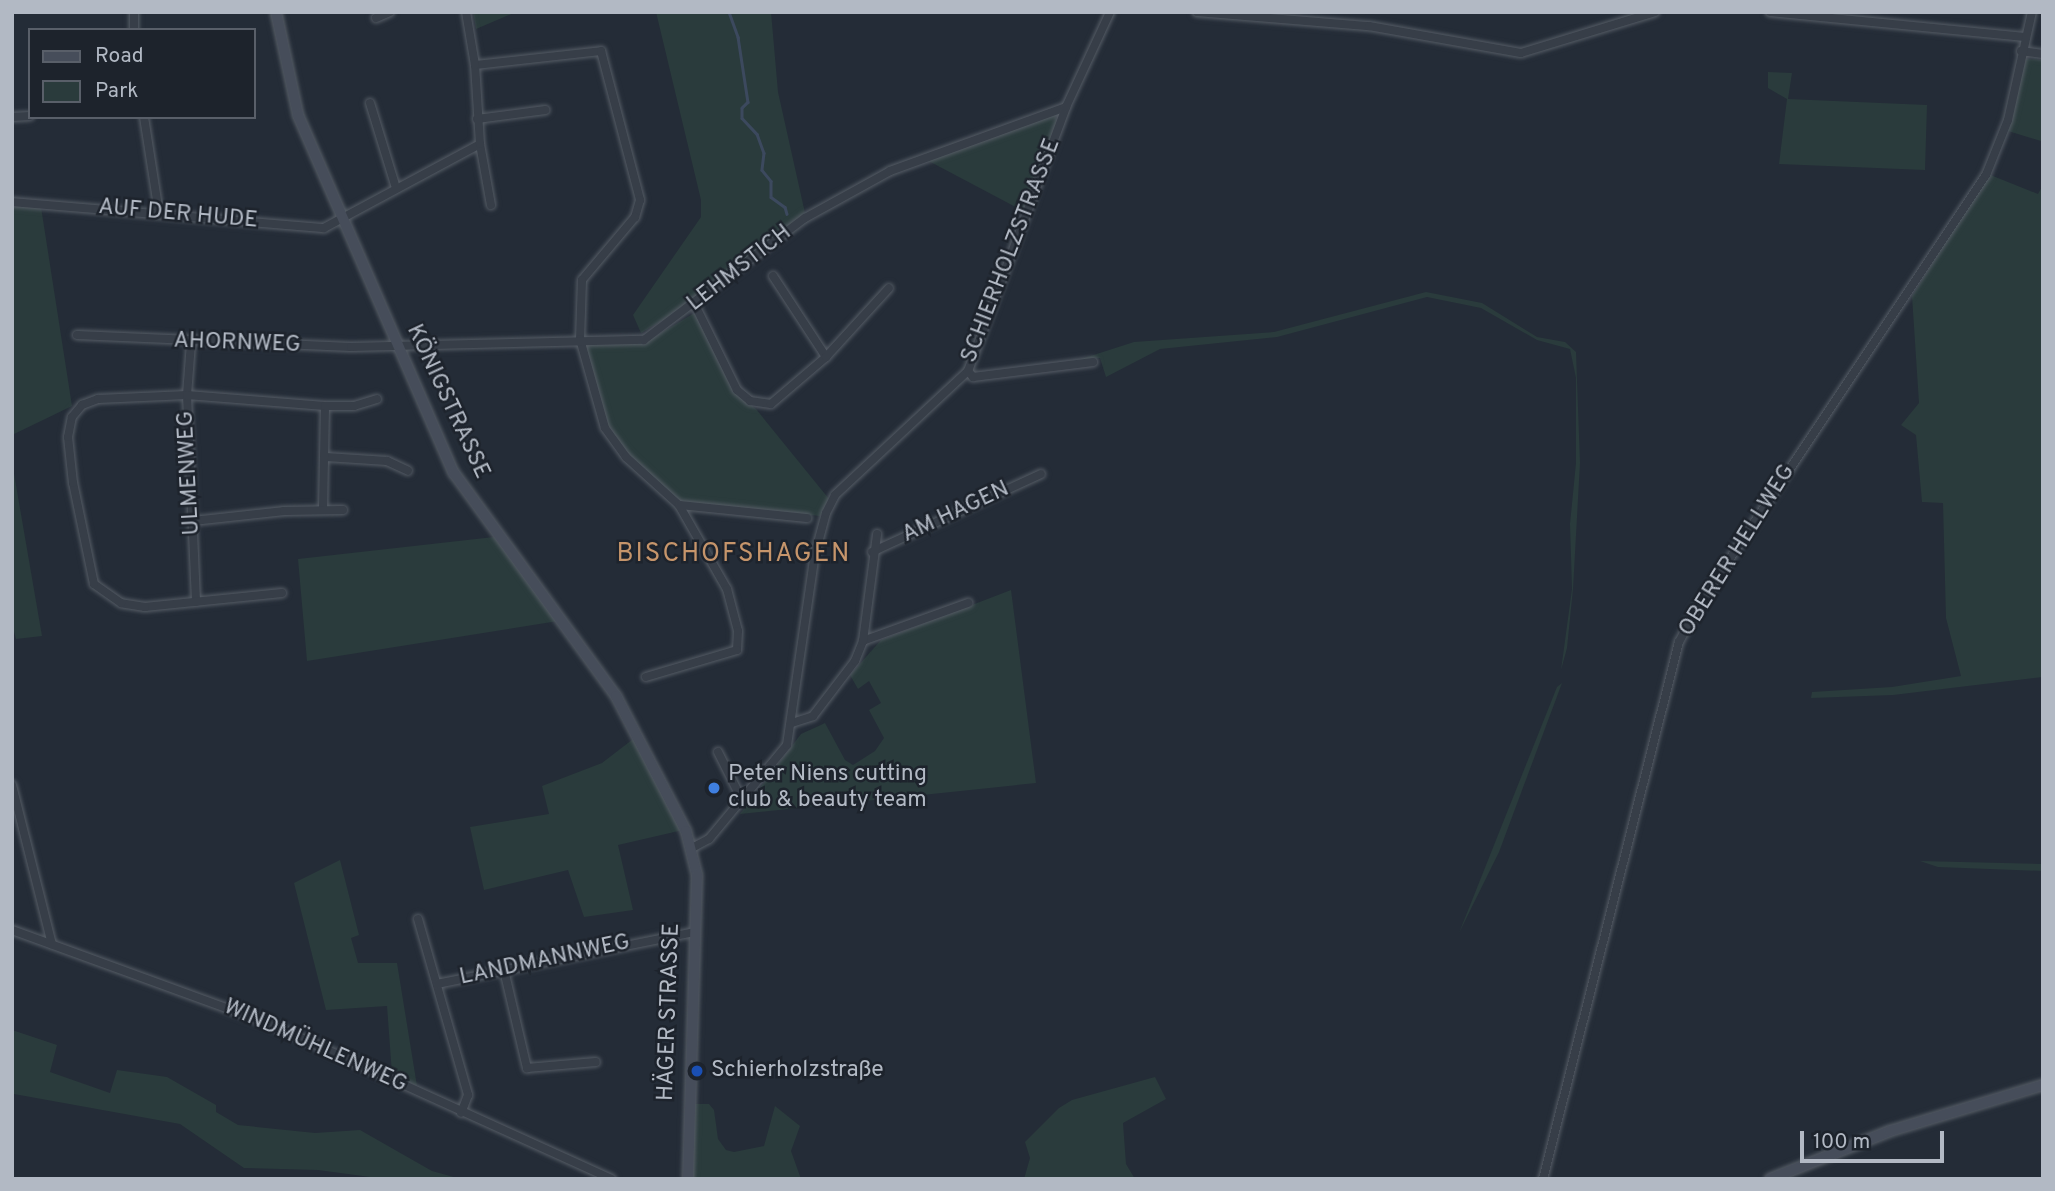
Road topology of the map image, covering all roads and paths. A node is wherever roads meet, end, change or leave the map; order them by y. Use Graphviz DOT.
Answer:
graph roads {
  1 [pos="276,12"];
  2 [pos="390,12"];
  3 [pos="466,12"];
  4 [pos="1110,12"];
  5 [pos="1196,12"];
  6 [pos="1655,12"];
  7 [pos="1770,12"];
  8 [pos="2032,12"];
  9 [pos="376,18"];
  10 [pos="2025,37"];
  11 [pos="2021,51"];
  12 [pos="2043,54"];
  13 [pos="475,65"];
  14 [pos="370,103"];
  15 [pos="1066,107"];
  16 [pos="545,110"];
  17 [pos="144,119"];
  18 [pos="477,119"];
  19 [pos="480,144"];
  20 [pos="396,188"];
  21 [pos="12,202"];
  22 [pos="491,205"];
  23 [pos="159,213"];
  24 [pos="343,220"];
  25 [pos="773,276"];
  26 [pos="889,288"];
  27 [pos="695,305"];
  28 [pos="77,335"];
  29 [pos="580,339"];
  30 [pos="191,343"];
  31 [pos="397,344"];
  32 [pos="826,357"];
  33 [pos="1093,362"];
  34 [pos="968,371"];
  35 [pos="187,395"];
  36 [pos="377,399"];
  37 [pos="325,406"];
  38 [pos="326,457"];
  39 [pos="408,471"];
  40 [pos="1041,474"];
  41 [pos="679,505"];
  42 [pos="323,510"];
  43 [pos="343,510"];
  44 [pos="807,518"];
  45 [pos="193,521"];
  46 [pos="877,534"];
  47 [pos="872,552"];
  48 [pos="282,593"];
  49 [pos="196,602"];
  50 [pos="968,603"];
  51 [pos="863,641"];
  52 [pos="646,677"];
  53 [pos="792,723"];
  54 [pos="718,752"];
  55 [pos="12,785"];
  56 [pos="742,800"];
  57 [pos="692,848"];
  58 [pos="418,919"];
  59 [pos="12,930"];
  60 [pos="694,932"];
  61 [pos="52,944"];
  62 [pos="504,970"];
  63 [pos="437,984"];
  64 [pos="596,1062"];
  65 [pos="2043,1084"];
  66 [pos="461,1113"];
  67 [pos="611,1179"];
  68 [pos="688,1179"];
  69 [pos="1543,1179"];
  70 [pos="1770,1179"];
  1 -- 24 [label="main road, KÖNIGSTRASSE"];
  2 -- 9 [label="street"];
  3 -- 13 [label="street"];
  4 -- 15 [label="street, SCHIERHOLZSTRASSE"];
  5 -- 6 [label="street"];
  7 -- 10 [label="street"];
  8 -- 10 [label="street, OBERER HELLWEG"];
  10 -- 11 [label="street, OBERER HELLWEG"];
  11 -- 12 [label="street"];
  11 -- 69 [label="street, OBERER HELLWEG"];
  13 -- 18 [label="street"];
  13 -- 29 [label="street"];
  14 -- 20 [label="street"];
  15 -- 27 [label="street, LEHMSTICH"];
  15 -- 34 [label="street, SCHIERHOLZSTRASSE"];
  16 -- 18 [label="street"];
  17 -- 23 [label="street"];
  18 -- 19 [label="street"];
  19 -- 20 [label="street, AUF DER HUDE"];
  19 -- 22 [label="street"];
  20 -- 24 [label="street, AUF DER HUDE"];
  21 -- 23 [label="street, AUF DER HUDE"];
  23 -- 24 [label="street, AUF DER HUDE"];
  24 -- 31 [label="main road, KÖNIGSTRASSE"];
  25 -- 32 [label="street"];
  26 -- 32 [label="street"];
  27 -- 29 [label="street, LEHMSTICH"];
  27 -- 32 [label="street"];
  28 -- 30 [label="street, AHORNWEG"];
  29 -- 31 [label="street, LEHMSTICH"];
  29 -- 41 [label="street"];
  30 -- 31 [label="street, AHORNWEG"];
  30 -- 35 [label="street, ULMENWEG"];
  31 -- 57 [label="main road, KÖNIGSTRASSE"];
  33 -- 34 [label="street"];
  34 -- 53 [label="street, SCHIERHOLZSTRASSE"];
  35 -- 37 [label="street"];
  35 -- 45 [label="street, ULMENWEG"];
  35 -- 49 [label="street"];
  36 -- 37 [label="street"];
  37 -- 38 [label="street"];
  38 -- 39 [label="street"];
  38 -- 42 [label="street"];
  40 -- 47 [label="street, AM HAGEN"];
  41 -- 44 [label="street"];
  41 -- 52 [label="street"];
  42 -- 43 [label="street"];
  42 -- 45 [label="street"];
  45 -- 49 [label="street, ULMENWEG"];
  46 -- 47 [label="street, AM HAGEN"];
  47 -- 51 [label="street, AM HAGEN"];
  48 -- 49 [label="street"];
  50 -- 51 [label="street"];
  51 -- 53 [label="street, AM HAGEN"];
  53 -- 56 [label="street, SCHIERHOLZSTRASSE"];
  54 -- 56 [label="street"];
  55 -- 61 [label="street"];
  56 -- 57 [label="street, SCHIERHOLZSTRASSE"];
  57 -- 60 [label="main road, HÄGER STRASSE"];
  58 -- 63 [label="street, LANDMANNWEG"];
  59 -- 61 [label="street, WINDMÜHLENWEG"];
  60 -- 62 [label="street, LANDMANNWEG"];
  60 -- 68 [label="main road, HÄGER STRASSE"];
  61 -- 66 [label="street, WINDMÜHLENWEG"];
  62 -- 63 [label="street, LANDMANNWEG"];
  62 -- 64 [label="street"];
  63 -- 66 [label="street, LANDMANNWEG"];
  65 -- 70 [label="main road"];
  66 -- 67 [label="street, WINDMÜHLENWEG"];
}
